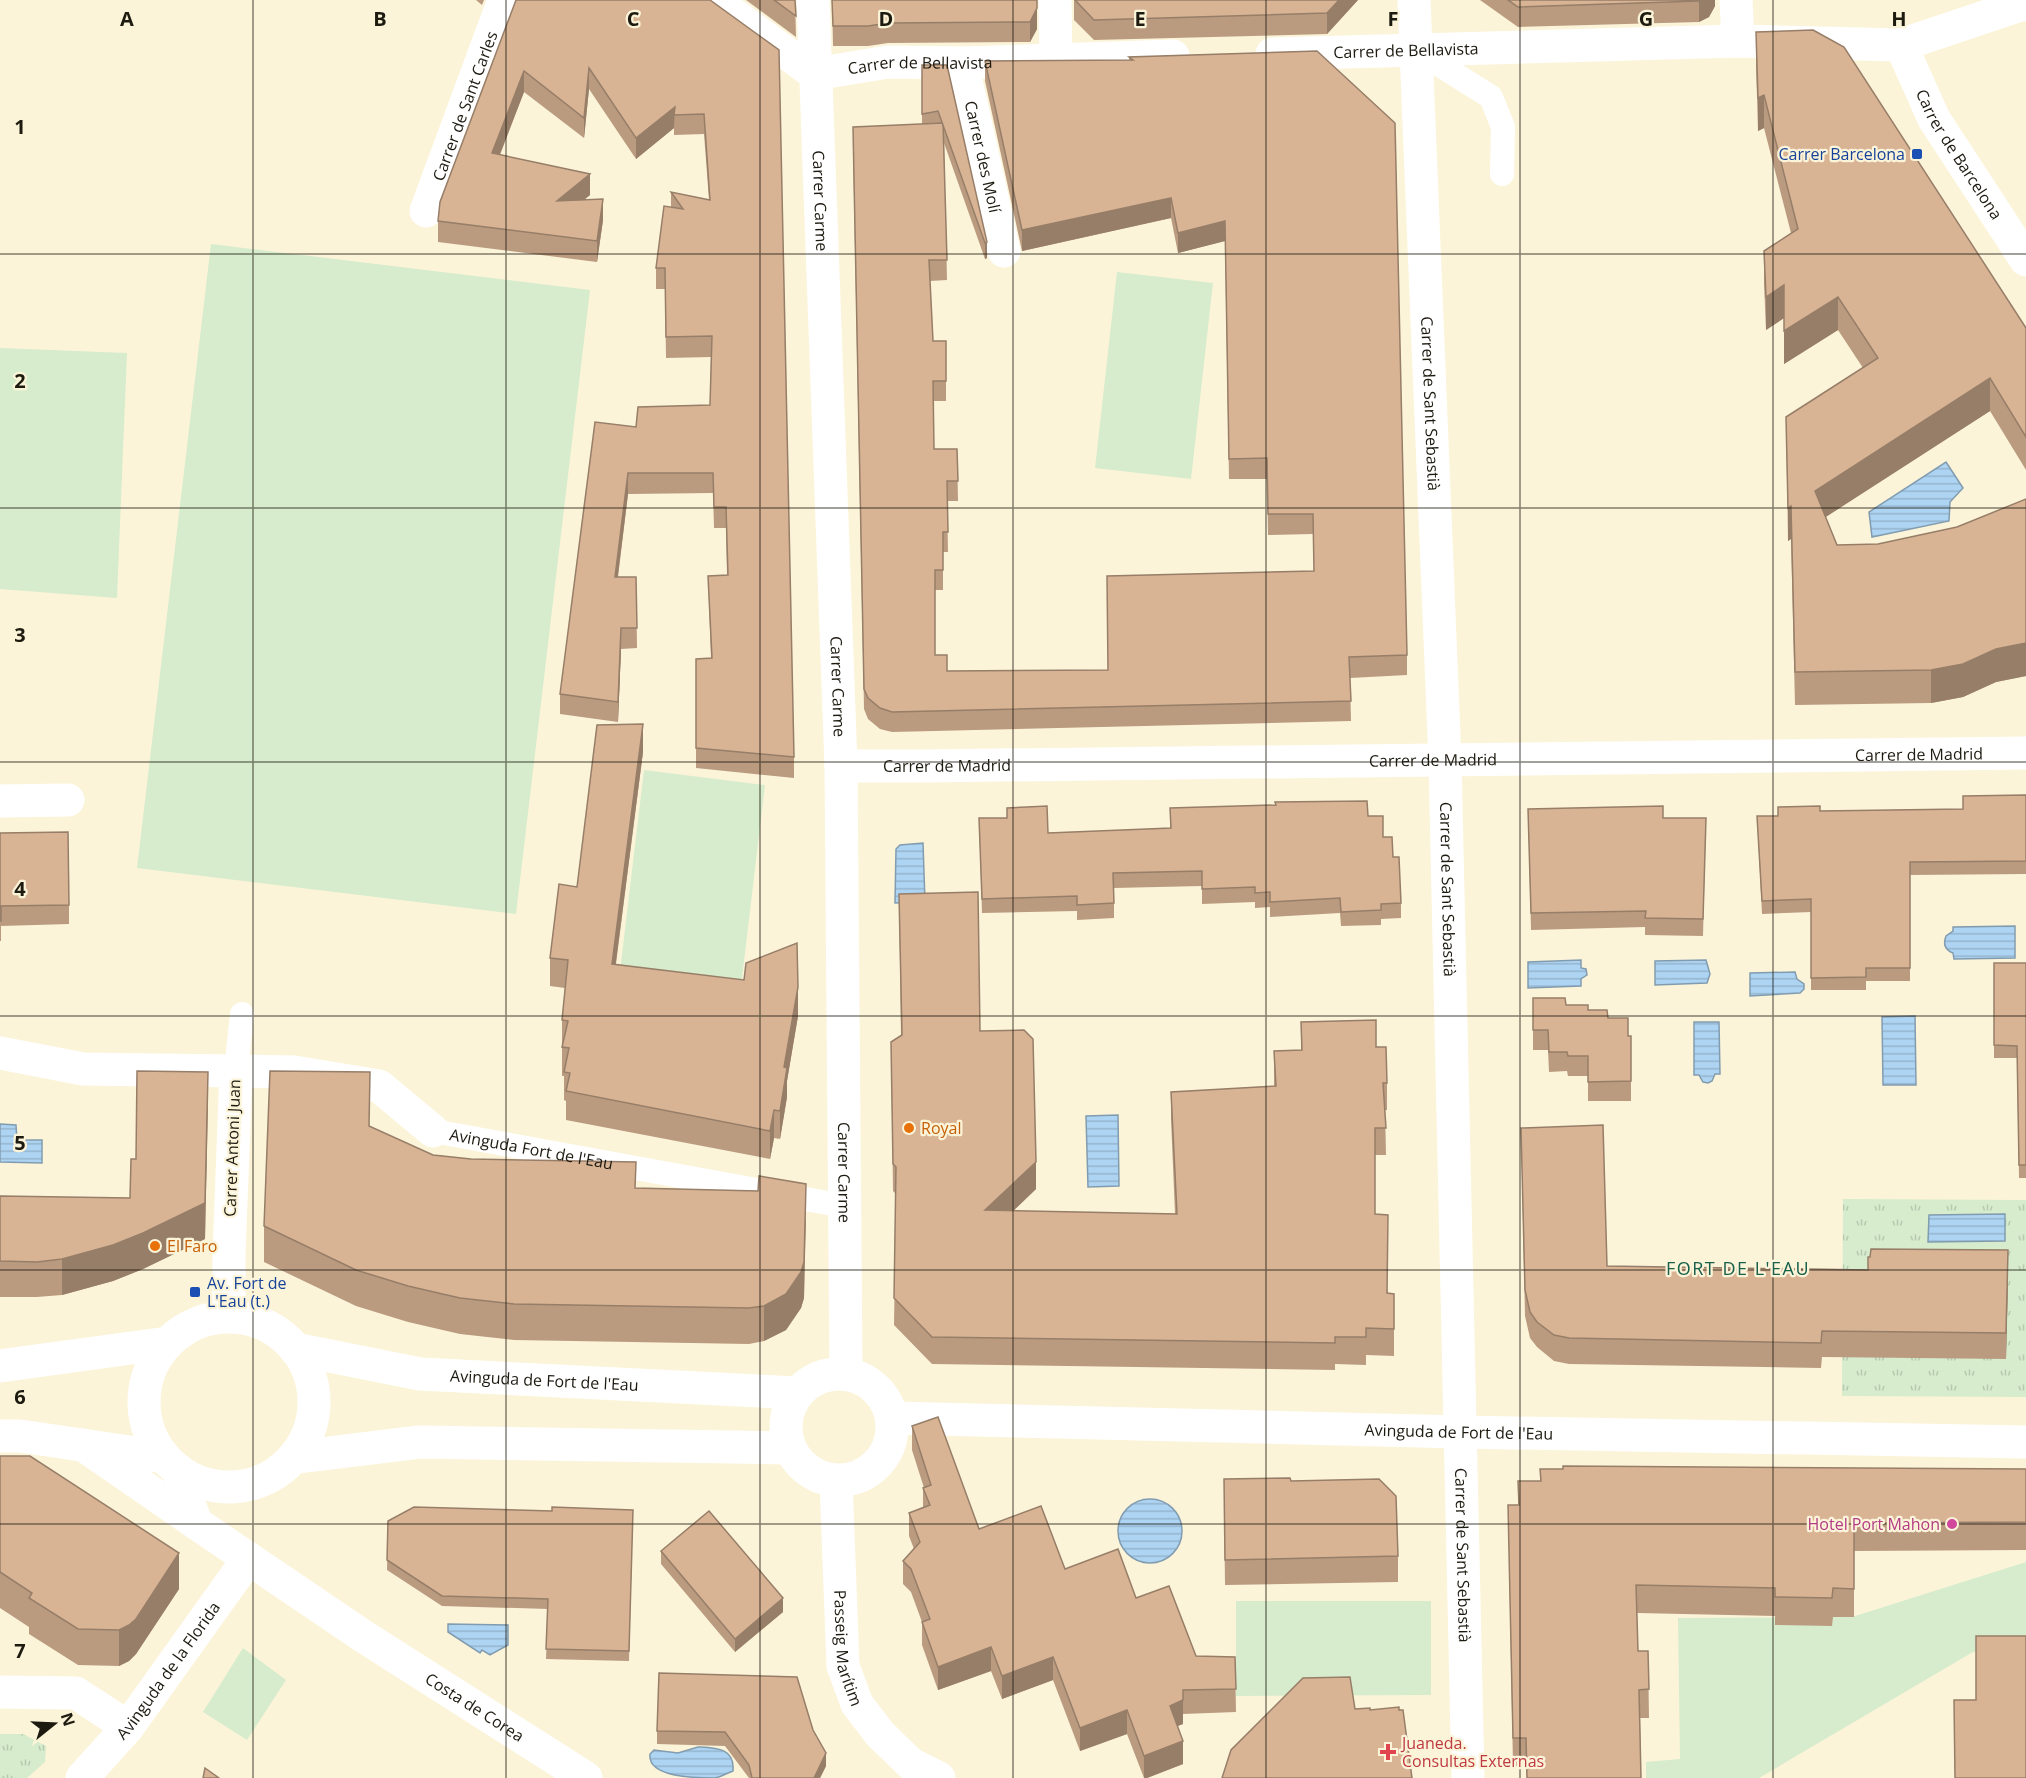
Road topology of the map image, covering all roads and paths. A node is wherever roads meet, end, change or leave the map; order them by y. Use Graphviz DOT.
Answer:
graph roads {
  1 [pos="504,0"];
  2 [pos="714,0"];
  3 [pos="813,0"];
  4 [pos="1055,0"];
  5 [pos="1414,0"];
  6 [pos="1736,0"];
  7 [pos="2026,3"];
  8 [pos="1992,8"];
  9 [pos="1738,41"];
  10 [pos="1902,45"];
  11 [pos="1416,50"];
  12 [pos="1248,54"];
  13 [pos="1200,56"];
  14 [pos="1056,59"];
  15 [pos="962,63"];
  16 [pos="815,74"];
  17 [pos="1502,174"];
  18 [pos="426,211"];
  19 [pos="1004,251"];
  20 [pos="2026,260"];
  21 [pos="2026,753"];
  22 [pos="1444,760"];
  23 [pos="841,766"];
  24 [pos="68,800"];
  25 [pos="0,801"];
  26 [pos="242,1014"];
  27 [pos="0,1053"];
  28 [pos="236,1071"];
  29 [pos="434,1131"];
  30 [pos="844,1206"];
  31 [pos="229,1317"];
  32 [pos="168,1343"];
  33 [pos="295,1349"];
  34 [pos="0,1366"];
  35 [pos="846,1373"];
  36 [pos="797,1393"];
  37 [pos="892,1418"];
  38 [pos="1461,1432"];
  39 [pos="0,1436"];
  40 [pos="2026,1442"];
  41 [pos="82,1445"];
  42 [pos="790,1448"];
  43 [pos="297,1457"];
  44 [pos="171,1464"];
  45 [pos="836,1481"];
  46 [pos="196,1524"];
  47 [pos="248,1559"];
  48 [pos="0,1692"];
  49 [pos="128,1727"];
  50 [pos="82,1778"];
  51 [pos="586,1778"];
  52 [pos="939,1778"];
  53 [pos="1468,1778"];
  1 -- 18 [label="street, Carrer de Sant Carles"];
  2 -- 16 [label="street"];
  3 -- 16 [label="street, Carrer Carme"];
  4 -- 14 [label="street"];
  5 -- 11 [label="street, Carrer de Sant Sebastià"];
  6 -- 9 [label="street"];
  7 -- 8 [label="street"];
  8 -- 10 [label="street, Carrer de Bellavista"];
  9 -- 10 [label="street, Carrer de Bellavista"];
  9 -- 11 [label="street, Carrer de Bellavista"];
  10 -- 20 [label="street, Carrer de Barcelona"];
  11 -- 12 [label="street, Carrer de Bellavista"];
  11 -- 17 [label="lane"];
  11 -- 22 [label="street, Carrer de Sant Sebastià"];
  13 -- 14 [label="street, Carrer de Bellavista"];
  14 -- 15 [label="street, Carrer de Bellavista"];
  15 -- 16 [label="street, Carrer de Bellavista"];
  15 -- 19 [label="street, Carrer des Molí"];
  16 -- 23 [label="street, Carrer Carme"];
  21 -- 22 [label="street, Carrer de Madrid"];
  22 -- 23 [label="street, Carrer de Madrid"];
  22 -- 38 [label="street, Carrer de Sant Sebastià"];
  23 -- 30 [label="street, Carrer Carme"];
  24 -- 25 [label="street"];
  26 -- 28 [label="lane"];
  27 -- 28 [label="street, Carrer Antoni Juan"];
  28 -- 29 [label="street"];
  28 -- 31 [label="street, Carrer Antoni Juan"];
  29 -- 30 [label="lane, Avinguda Fort de l'Eau"];
  30 -- 35 [label="street, Carrer Carme"];
  31 -- 32 [label="street"];
  31 -- 33 [label="street"];
  32 -- 34 [label="street"];
  32 -- 44 [label="street"];
  33 -- 36 [label="street, Avinguda de Fort de l'Eau"];
  33 -- 43 [label="street"];
  35 -- 36 [label="street"];
  35 -- 37 [label="street"];
  36 -- 42 [label="street"];
  37 -- 38 [label="street, Avinguda de Fort de l'Eau"];
  37 -- 45 [label="street"];
  38 -- 40 [label="street, Avinguda de Fort de l'Eau"];
  38 -- 53 [label="street, Carrer de Sant Sebastià"];
  39 -- 41 [label="street"];
  41 -- 44 [label="street"];
  41 -- 46 [label="street"];
  42 -- 43 [label="street"];
  42 -- 45 [label="street"];
  43 -- 44 [label="street"];
  44 -- 46 [label="street"];
  45 -- 52 [label="street, Passeig Marítim"];
  46 -- 47 [label="street"];
  47 -- 49 [label="street, Avinguda de la Florida"];
  47 -- 51 [label="street, Costa de Corea"];
  48 -- 49 [label="street"];
  49 -- 50 [label="street, Avinguda de la Florida"];
}
